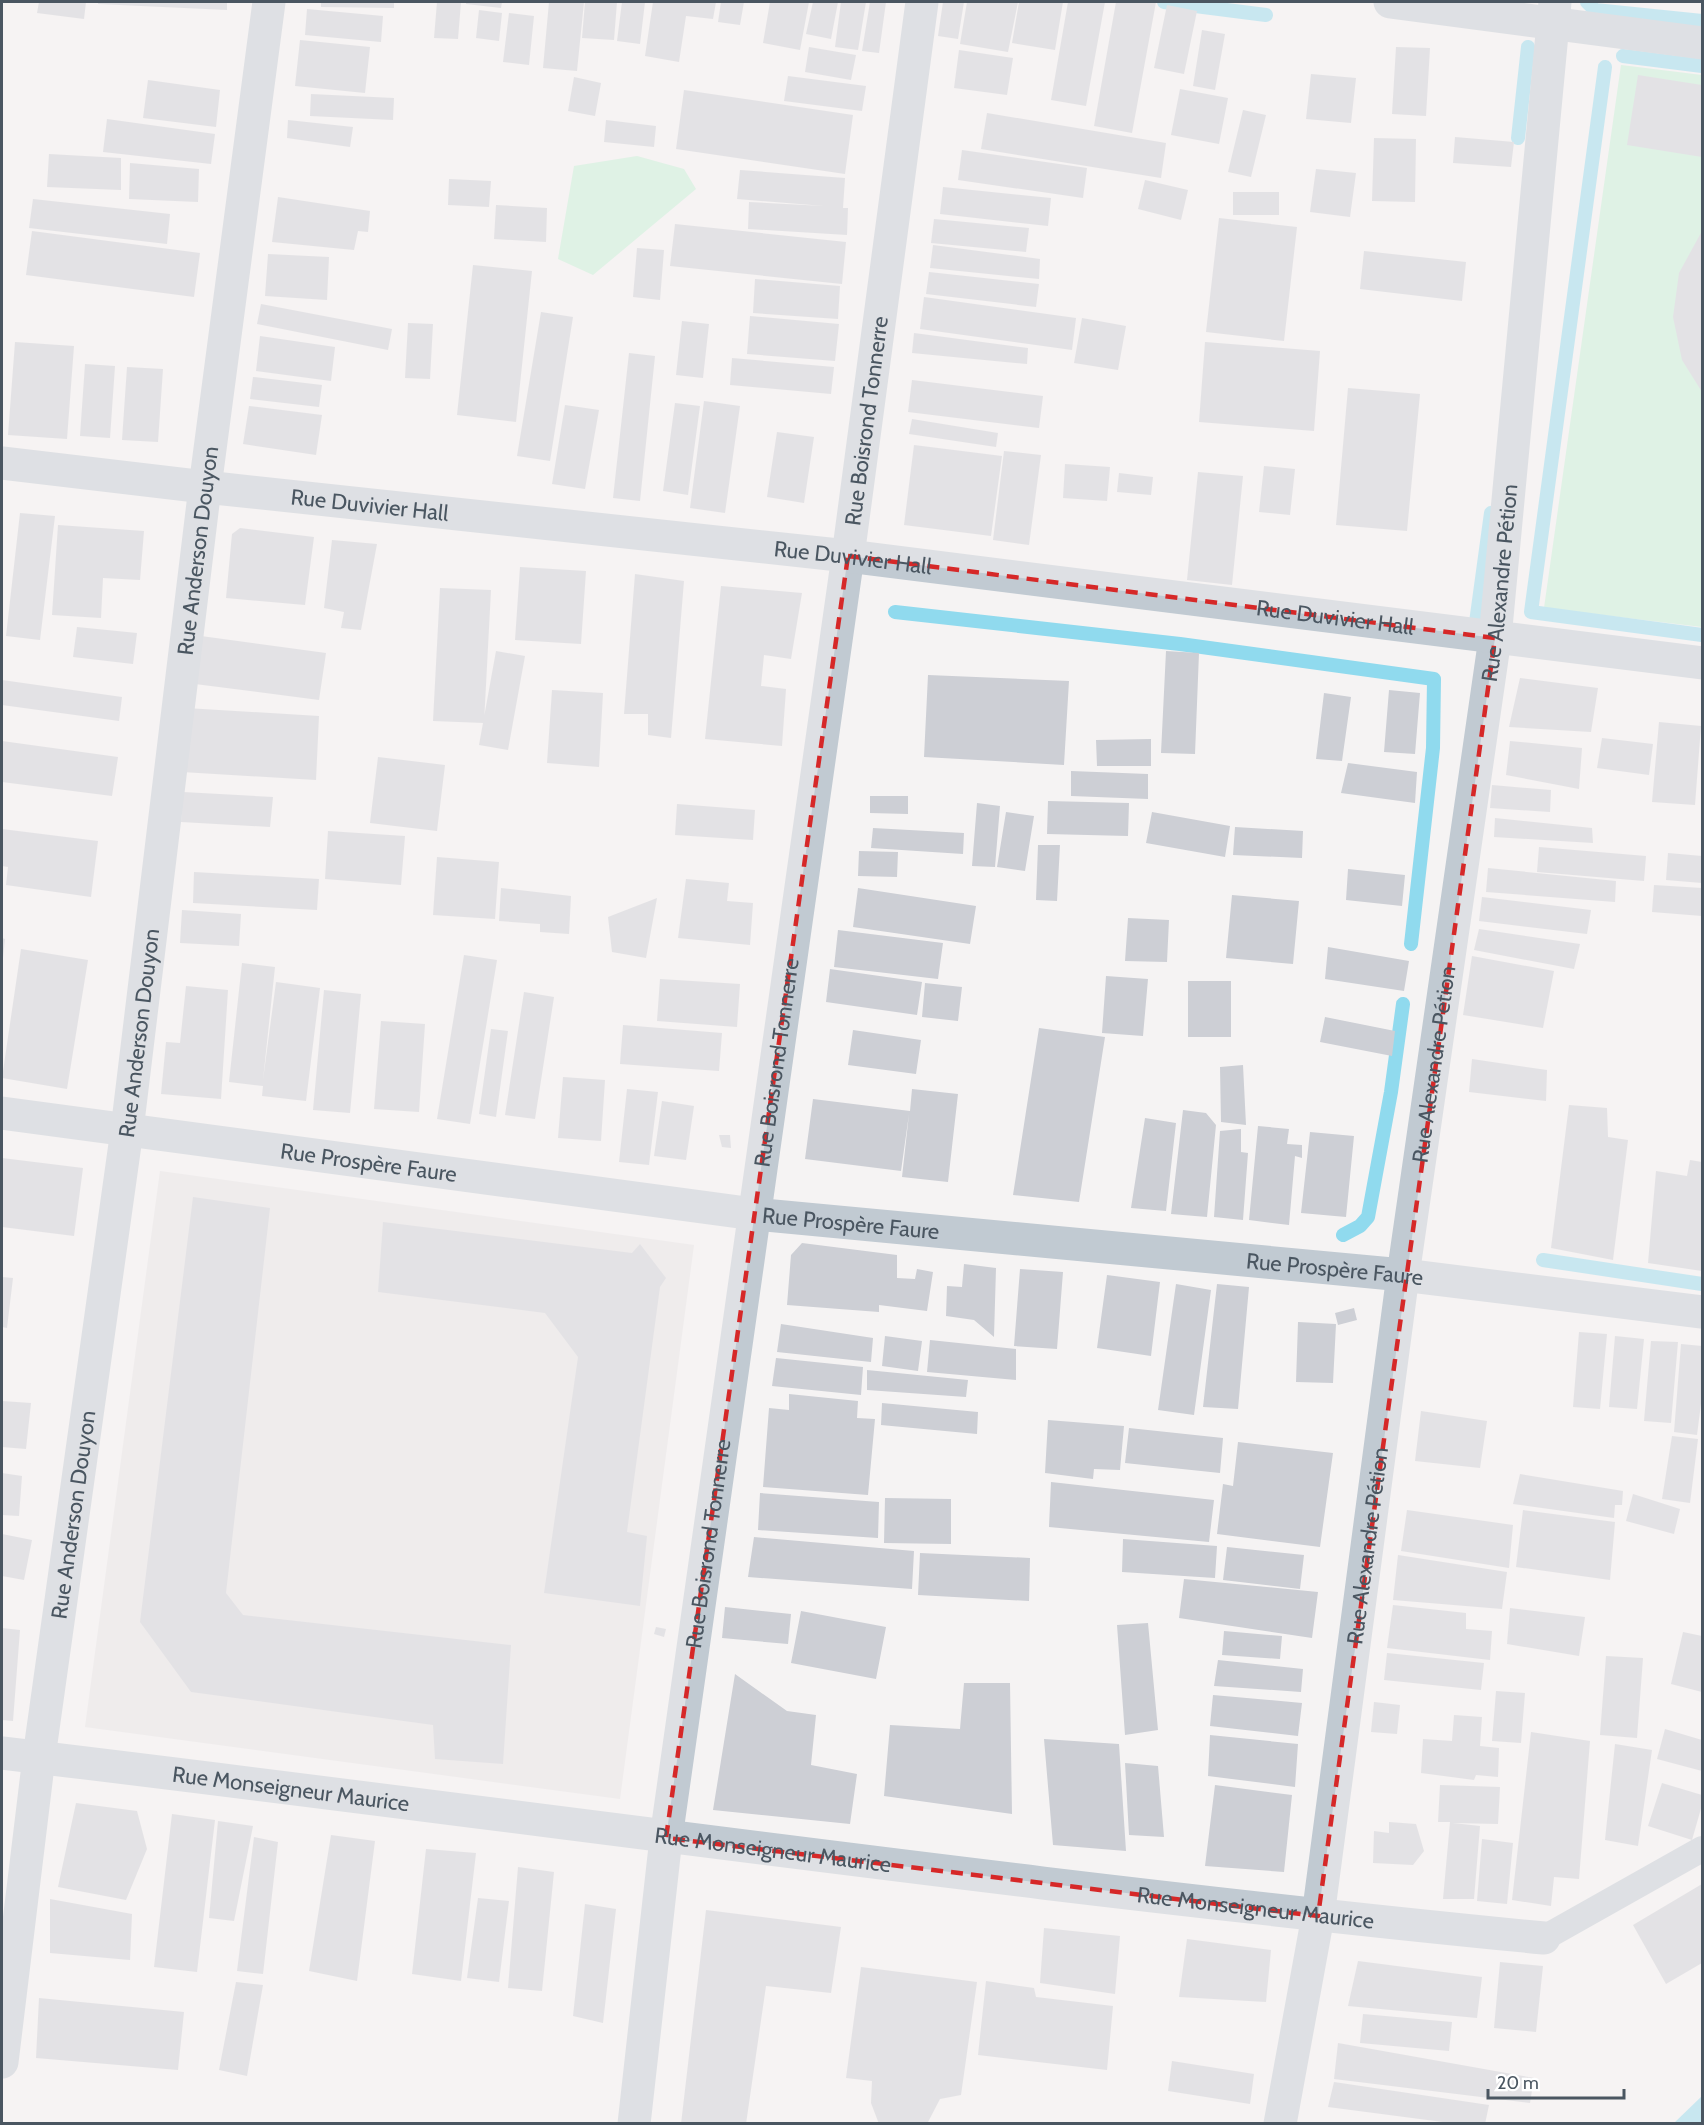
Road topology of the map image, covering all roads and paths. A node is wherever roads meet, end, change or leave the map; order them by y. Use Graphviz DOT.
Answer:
graph roads {
  1 [pos="269,2"];
  2 [pos="922,2"];
  3 [pos="1390,2"];
  4 [pos="1554,12"];
  5 [pos="1702,43"];
  6 [pos="2,462"];
  7 [pos="205,487"];
  8 [pos="848,556"];
  9 [pos="1495,638"];
  10 [pos="1702,663"];
  11 [pos="2,1113"];
  12 [pos="127,1130"];
  13 [pos="754,1214"];
  14 [pos="1403,1275"];
  15 [pos="1702,1312"];
  16 [pos="2,1753"];
  17 [pos="39,1757"];
  18 [pos="666,1838"];
  19 [pos="1702,1849"];
  20 [pos="1318,1916"];
  21 [pos="1544,1938"];
  22 [pos="2,2062"];
  23 [pos="634,2124"];
  24 [pos="1280,2124"];
  1 -- 7 [label="street, Rue Anderson Douyon"];
  2 -- 8 [label="street, Rue Boisrond Tonnerre"];
  3 -- 4 [label="street"];
  4 -- 5 [label="street"];
  4 -- 9 [label="street, Rue Alexandre Pétion"];
  6 -- 7 [label="street, Rue Duvivier Hall"];
  7 -- 8 [label="street, Rue Duvivier Hall"];
  7 -- 12 [label="street, Rue Anderson Douyon"];
  8 -- 9 [label="street, Rue Duvivier Hall"];
  8 -- 13 [label="street, Rue Boisrond Tonnerre"];
  9 -- 10 [label="street, Rue Duvivier Hall"];
  9 -- 14 [label="street, Rue Alexandre Pétion"];
  11 -- 12 [label="street, Rue Prospère Faure"];
  12 -- 13 [label="street, Rue Prospère Faure"];
  12 -- 17 [label="street, Rue Anderson Douyon"];
  13 -- 14 [label="street, Rue Prospère Faure"];
  13 -- 18 [label="street, Rue Boisrond Tonnerre"];
  14 -- 15 [label="street, Rue Prospère Faure"];
  14 -- 20 [label="street, Rue Alexandre Pétion"];
  16 -- 17 [label="street, Rue Monseigneur Maurice"];
  17 -- 18 [label="street, Rue Monseigneur Maurice"];
  17 -- 22 [label="street, Rue Anderson Douyon"];
  18 -- 20 [label="street, Rue Monseigneur Maurice"];
  18 -- 23 [label="street, Rue Boisrond Tonnerre"];
  19 -- 21 [label="lane"];
  20 -- 21 [label="street, Rue Monseigneur Maurice"];
  20 -- 24 [label="street, Rue Alexandre Pétion"];
}
